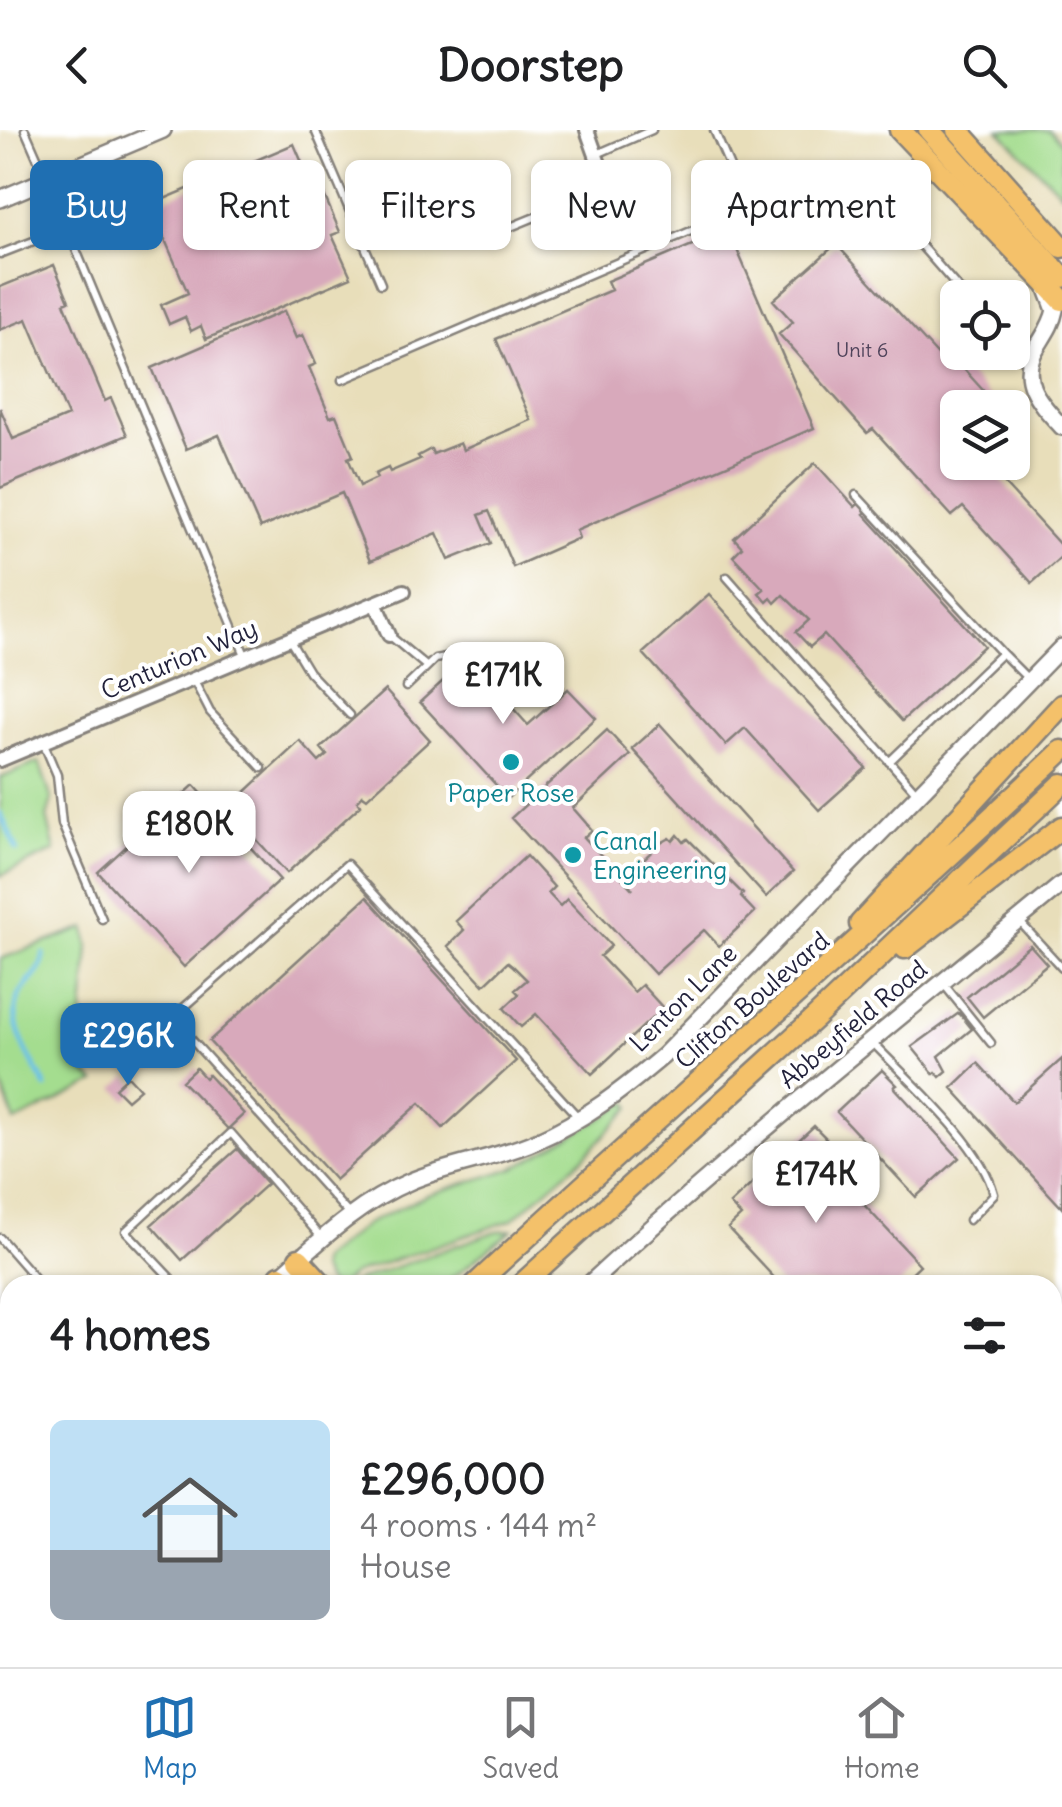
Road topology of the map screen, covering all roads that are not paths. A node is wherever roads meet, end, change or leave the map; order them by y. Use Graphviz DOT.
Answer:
graph roads {
  1 [pos="25,130"];
  2 [pos="163,130"];
  3 [pos="315,130"];
  4 [pos="587,130"];
  5 [pos="652,130"];
  6 [pos="714,130"];
  7 [pos="900,130"];
  8 [pos="929,130"];
  9 [pos="958,130"];
  10 [pos="597,154"];
  11 [pos="38,160"];
  12 [pos="91,160"];
  13 [pos="599,160"];
  14 [pos="30,186"];
  15 [pos="0,198"];
  16 [pos="1062,246"];
  17 [pos="925,250"];
  18 [pos="0,254"];
  19 [pos="1053,278"];
  20 [pos="951,280"];
  21 [pos="381,284"];
  22 [pos="1062,300"];
  23 [pos="1062,335"];
  24 [pos="1044,338"];
  25 [pos="1030,362"];
  26 [pos="1030,370"];
  27 [pos="342,380"];
  28 [pos="1062,427"];
  29 [pos="856,495"];
  30 [pos="726,577"];
  31 [pos="404,590"];
  32 [pos="375,602"];
  33 [pos="389,635"];
  34 [pos="288,638"];
  35 [pos="1062,647"];
  36 [pos="1002,653"];
  37 [pos="246,655"];
  38 [pos="516,661"];
  39 [pos="426,666"];
  40 [pos="192,678"];
  41 [pos="1030,680"];
  42 [pos="406,687"];
  43 [pos="1062,704"];
  44 [pos="350,715"];
  45 [pos="43,742"];
  46 [pos="1062,751"];
  47 [pos="0,760"];
  48 [pos="889,762"];
  49 [pos="262,768"];
  50 [pos="1062,784"];
  51 [pos="919,795"];
  52 [pos="1062,828"];
  53 [pos="1062,884"];
  54 [pos="102,919"];
  55 [pos="1018,920"];
  56 [pos="1062,968"];
  57 [pos="942,982"];
  58 [pos="796,994"];
  59 [pos="816,1017"];
  60 [pos="871,1041"];
  61 [pos="991,1043"];
  62 [pos="580,1119"];
  63 [pos="351,1216"];
  64 [pos="969,1220"];
  65 [pos="0,1238"];
  66 [pos="322,1238"];
  67 [pos="524,1239"];
  68 [pos="300,1259"];
  69 [pos="33,1275"];
  70 [pos="168,1275"];
  71 [pos="286,1275"];
  72 [pos="315,1275"];
  73 [pos="477,1275"];
  74 [pos="486,1275"];
  75 [pos="532,1275"];
  76 [pos="599,1275"];
  1 -- 11 [label="lane"];
  2 -- 12 [label="street"];
  3 -- 21 [label="lane"];
  4 -- 10 [label="street"];
  5 -- 10 [label="lane"];
  6 -- 27 [label="lane"];
  7 -- 19 [label="main road"];
  8 -- 19 [label="main road"];
  9 -- 16 [label="main road"];
  10 -- 13 [label="street"];
  14 -- 15 [label="street"];
  17 -- 20 [label="lane"];
  18 -- 37 [label="lane"];
  19 -- 22 [label="main road"];
  19 -- 24 [label="street"];
  23 -- 24 [label="street"];
  24 -- 25 [label="street"];
  26 -- 28 [label="street"];
  29 -- 36 [label="lane"];
  30 -- 48 [label="lane"];
  31 -- 32 [label="street, Centurion Way"];
  32 -- 33 [label="street"];
  32 -- 34 [label="street, Centurion Way"];
  33 -- 39 [label="lane"];
  34 -- 37 [label="street, Centurion Way"];
  34 -- 44 [label="lane"];
  35 -- 41 [label="street, Lenton Lane"];
  36 -- 41 [label="lane"];
  36 -- 48 [label="lane"];
  37 -- 40 [label="street, Centurion Way"];
  38 -- 39 [label="lane"];
  39 -- 42 [label="lane"];
  40 -- 45 [label="street, Centurion Way"];
  40 -- 49 [label="lane"];
  41 -- 51 [label="street, Lenton Lane"];
  43 -- 58 [label="main road"];
  45 -- 47 [label="street, Centurion Way"];
  45 -- 54 [label="lane"];
  46 -- 58 [label="main road, Clifton Boulevard"];
  48 -- 51 [label="lane"];
  50 -- 59 [label="main road, Clifton Boulevard"];
  51 -- 62 [label="street, Lenton Lane"];
  52 -- 59 [label="main road"];
  53 -- 55 [label="street, Abbeyfield Road"];
  55 -- 56 [label="lane"];
  55 -- 57 [label="street, Abbeyfield Road"];
  57 -- 60 [label="street, Abbeyfield Road"];
  57 -- 61 [label="lane"];
  58 -- 67 [label="main road, Clifton Boulevard"];
  59 -- 75 [label="main road, Clifton Boulevard"];
  60 -- 64 [label="lane"];
  60 -- 76 [label="street, Abbeyfield Road"];
  62 -- 63 [label="street, Lenton Lane"];
  62 -- 63 [label="lane"];
  63 -- 66 [label="street, Lenton Lane"];
  65 -- 69 [label="lane"];
  66 -- 68 [label="street, Lenton Lane"];
  66 -- 70 [label="lane"];
  67 -- 73 [label="main road"];
  67 -- 74 [label="main road, Clifton Boulevard"];
  68 -- 71 [label="street, Lenton Lane"];
  68 -- 72 [label="main road"];
}
